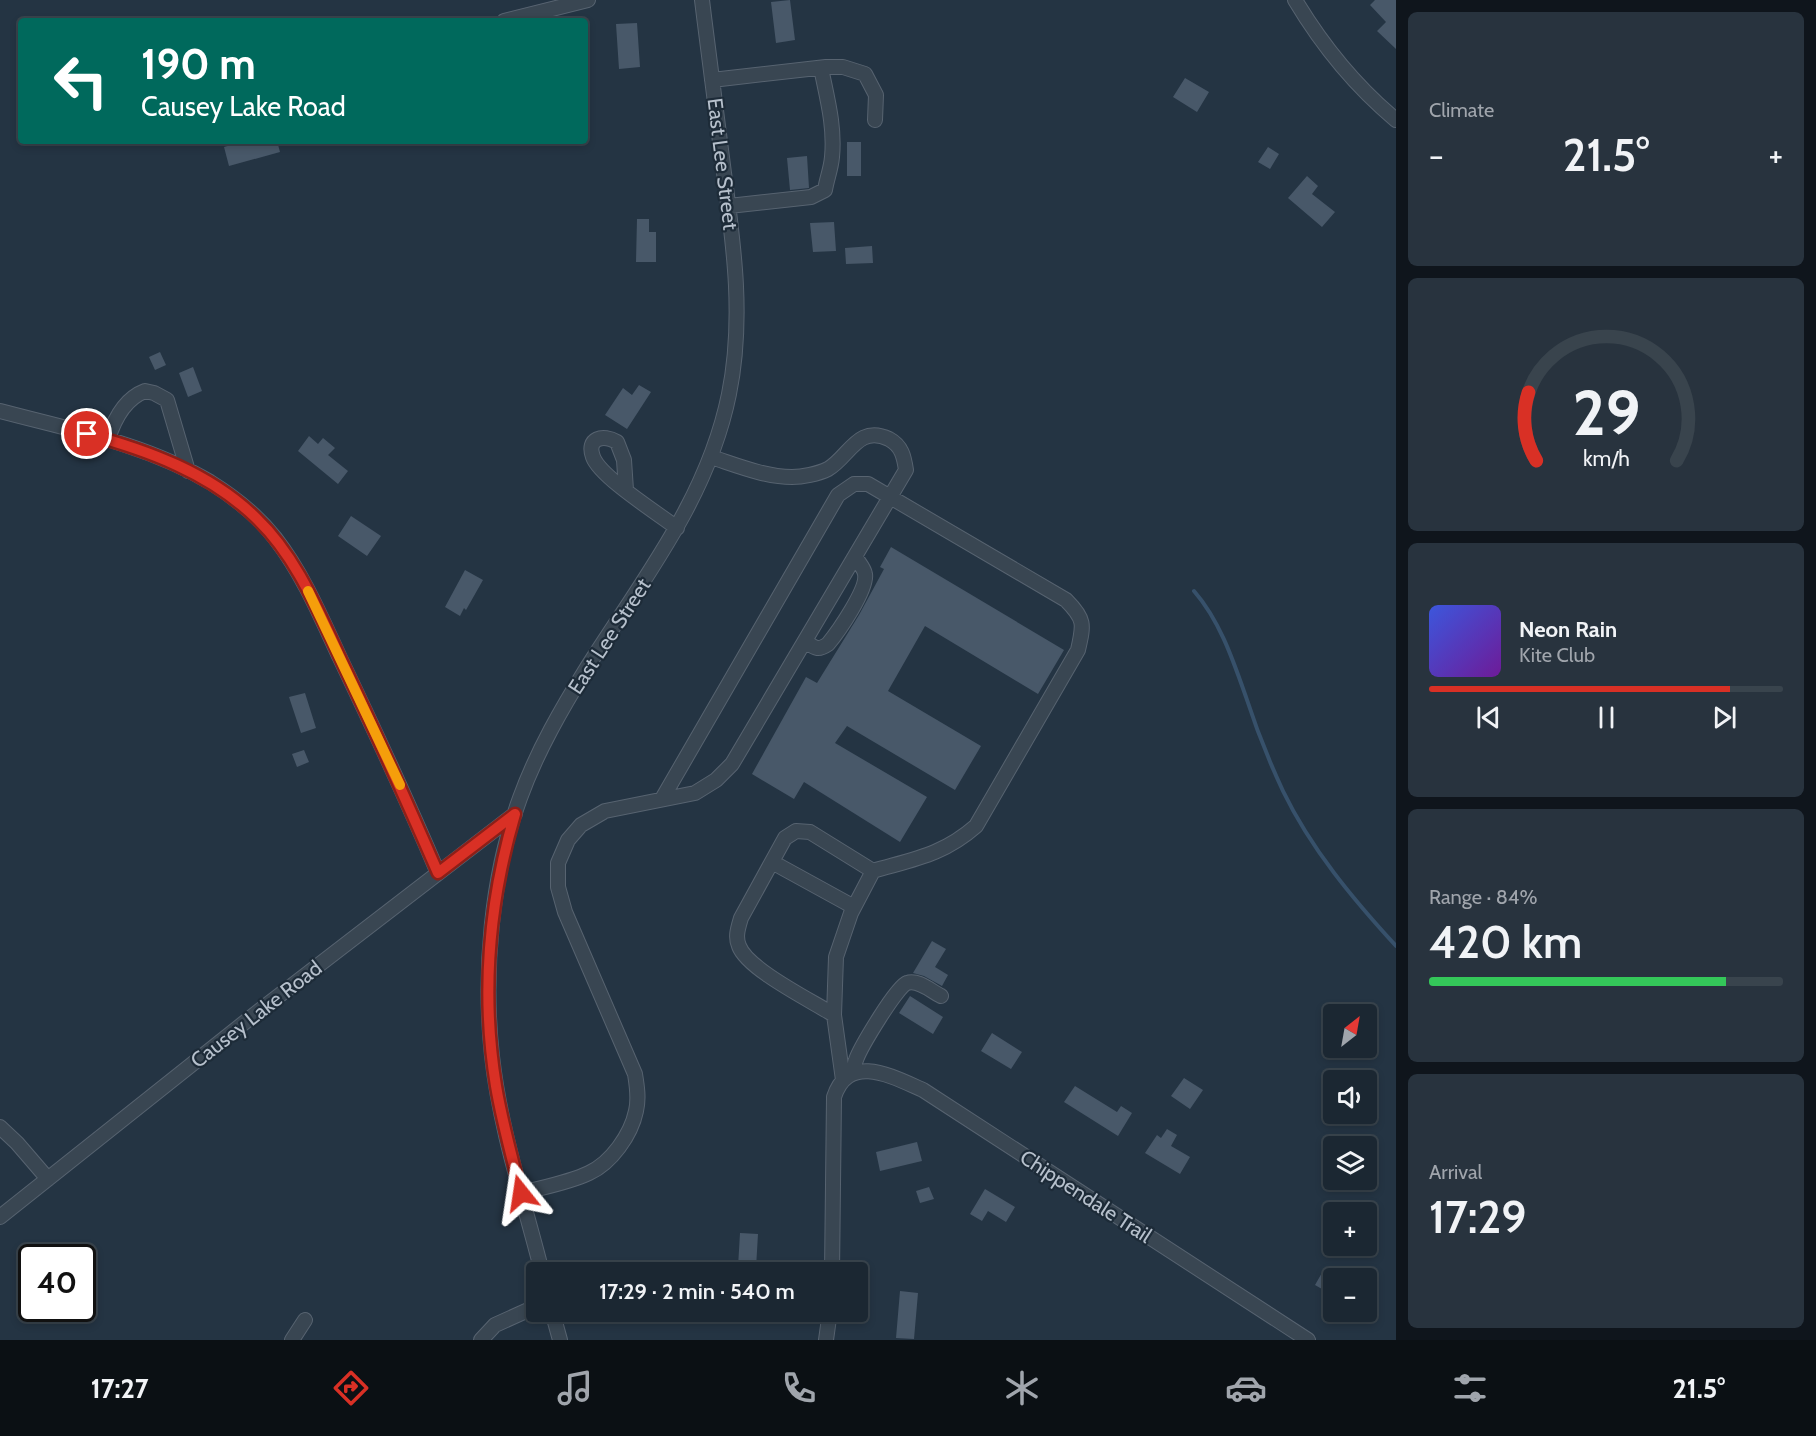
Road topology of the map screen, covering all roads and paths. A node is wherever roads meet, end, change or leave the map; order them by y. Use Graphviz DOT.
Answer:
graph roads {
  1 [pos="588,0"];
  2 [pos="702,0"];
  3 [pos="1295,0"];
  4 [pos="516,18"];
  5 [pos="821,68"];
  6 [pos="712,80"];
  7 [pos="875,120"];
  8 [pos="1396,120"];
  9 [pos="729,206"];
  10 [pos="0,411"];
  11 [pos="108,439"];
  12 [pos="711,458"];
  13 [pos="188,471"];
  14 [pos="626,490"];
  15 [pos="891,497"];
  16 [pos="677,528"];
  17 [pos="856,558"];
  18 [pos="806,642"];
  19 [pos="662,799"];
  20 [pos="515,814"];
  21 [pos="772,862"];
  22 [pos="873,871"];
  23 [pos="438,873"];
  24 [pos="854,907"];
  25 [pos="941,996"];
  26 [pos="834,1015"];
  27 [pos="851,1075"];
  28 [pos="0,1127"];
  29 [pos="48,1179"];
  30 [pos="521,1193"];
  31 [pos="0,1217"];
  32 [pos="539,1262"];
  33 [pos="832,1262"];
  34 [pos="526,1311"];
  35 [pos="305,1320"];
  36 [pos="555,1322"];
  37 [pos="828,1322"];
  38 [pos="292,1340"];
  39 [pos="482,1340"];
  40 [pos="560,1340"];
  41 [pos="826,1340"];
  42 [pos="1308,1340"];
  1 -- 4 [label="street"];
  2 -- 6 [label="street, East Lee Street"];
  3 -- 8 [label="street"];
  5 -- 6 [label="street"];
  5 -- 7 [label="street"];
  5 -- 9 [label="street"];
  6 -- 9 [label="street, East Lee Street"];
  9 -- 12 [label="street, East Lee Street"];
  10 -- 11 [label="street"];
  11 -- 13 [label="street"];
  11 -- 13 [label="street"];
  12 -- 15 [label="street"];
  12 -- 16 [label="street, East Lee Street"];
  13 -- 23 [label="street"];
  14 -- 16 [label="street"];
  15 -- 17 [label="street"];
  15 -- 19 [label="street"];
  15 -- 22 [label="street"];
  16 -- 20 [label="street, East Lee Street"];
  17 -- 18 [label="street"];
  17 -- 18 [label="street"];
  18 -- 19 [label="street"];
  19 -- 30 [label="street"];
  20 -- 23 [label="street, Causey Lake Road"];
  20 -- 30 [label="street, East Lee Street"];
  21 -- 22 [label="street"];
  21 -- 24 [label="street"];
  21 -- 26 [label="street"];
  22 -- 24 [label="street"];
  23 -- 29 [label="street, Causey Lake Road"];
  24 -- 26 [label="street"];
  25 -- 27 [label="street"];
  26 -- 27 [label="street"];
  27 -- 33 [label="street"];
  27 -- 42 [label="street, Chippendale Trail"];
  28 -- 29 [label="street"];
  29 -- 31 [label="street, Causey Lake Road"];
  30 -- 32 [label="street, East Lee Street"];
  34 -- 39 [label="street"];
  35 -- 38 [label="street"];
  36 -- 40 [label="street"];
  37 -- 41 [label="street"];
}
